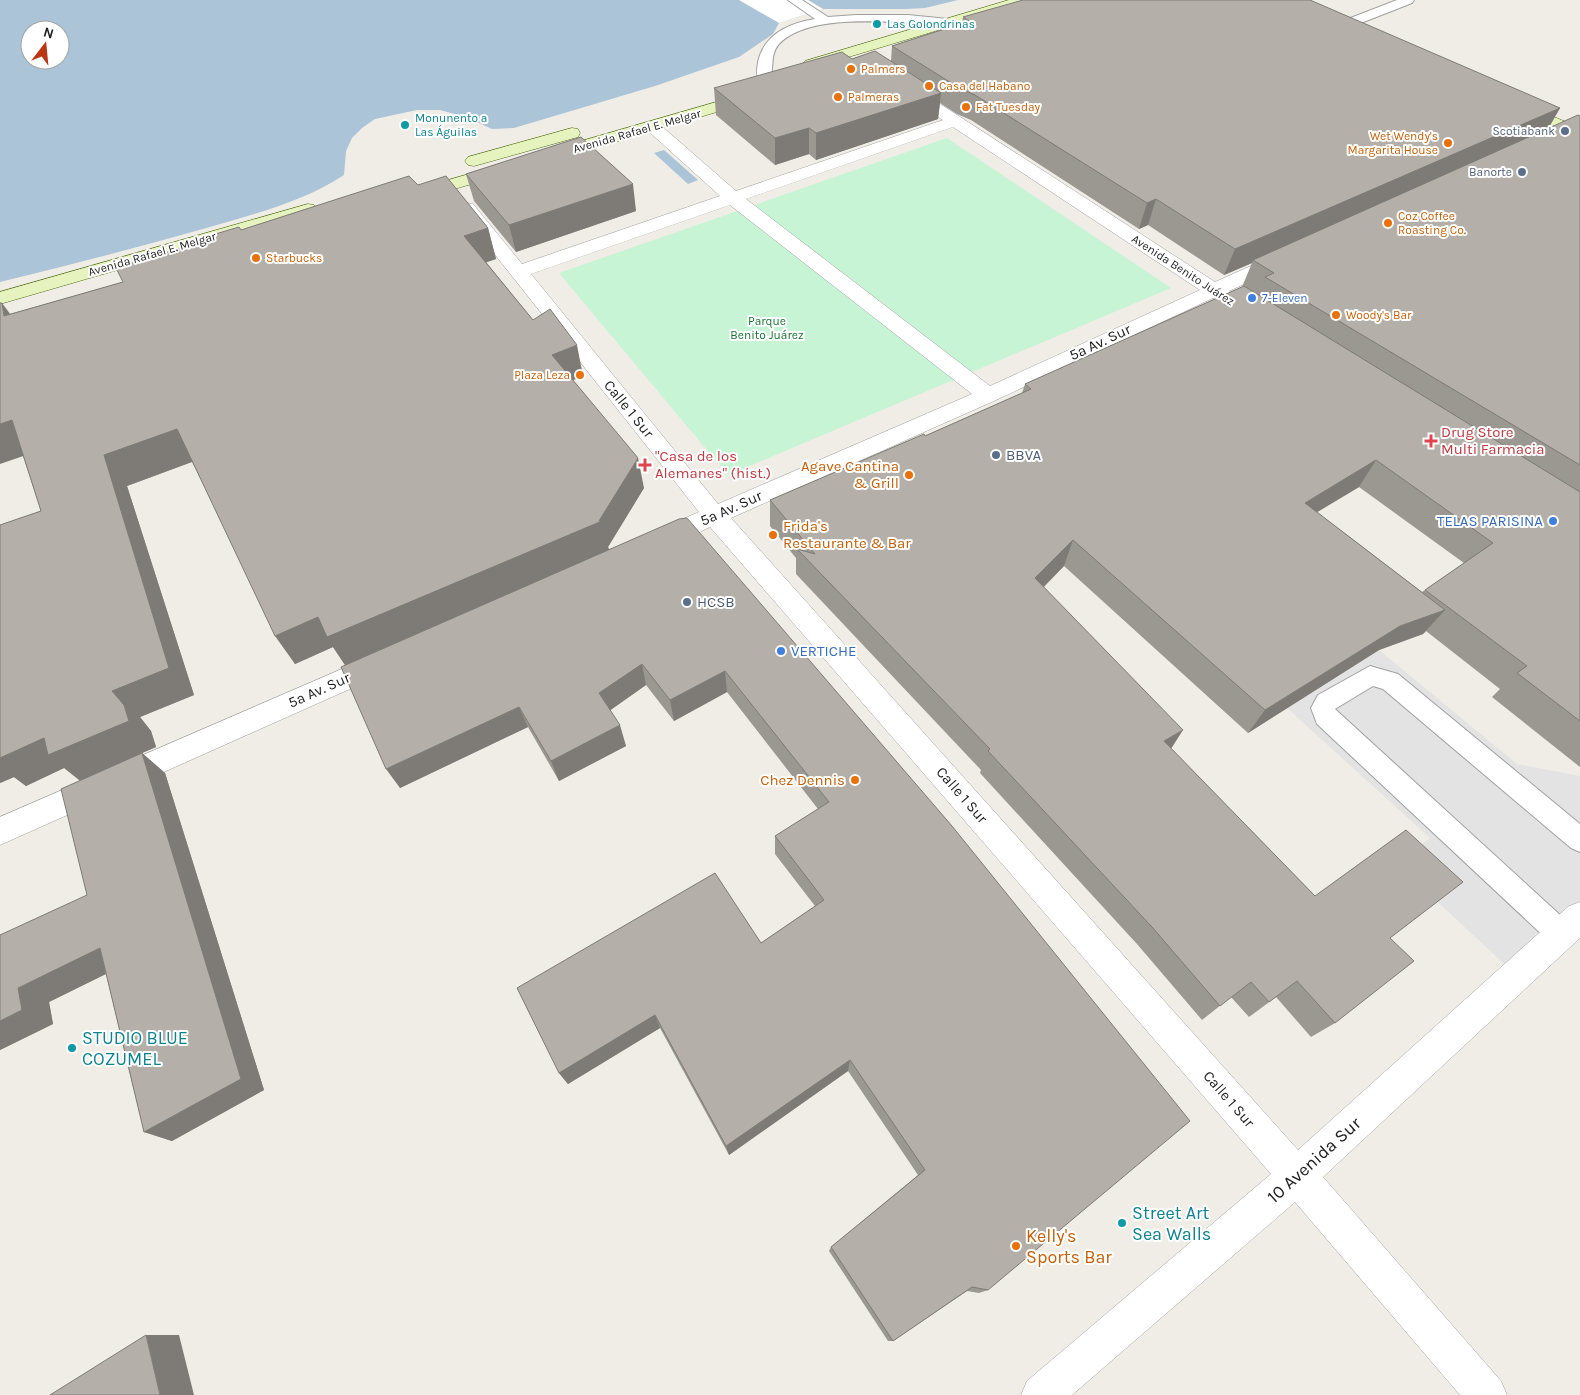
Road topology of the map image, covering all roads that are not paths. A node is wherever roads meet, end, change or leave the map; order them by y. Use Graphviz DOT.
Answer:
graph roads {
  1 [pos="794,0"];
  2 [pos="1408,0"];
  3 [pos="1029,6"];
  4 [pos="1322,19"];
  5 [pos="825,20"];
  6 [pos="948,24"];
  7 [pos="1339,27"];
  8 [pos="1357,35"];
  9 [pos="865,48"];
  10 [pos="884,58"];
  11 [pos="772,81"];
  12 [pos="894,81"];
  13 [pos="1507,102"];
  14 [pos="955,121"];
  15 [pos="652,126"];
  16 [pos="1576,129"];
  17 [pos="1552,137"];
  18 [pos="410,180"];
  19 [pos="449,185"];
  20 [pos="733,198"];
  21 [pos="402,199"];
  22 [pos="325,204"];
  23 [pos="1293,254"];
  24 [pos="518,272"];
  25 [pos="1213,290"];
  26 [pos="0,298"];
  27 [pos="1238,306"];
  28 [pos="988,395"];
  29 [pos="714,515"];
  30 [pos="633,551"];
  31 [pos="398,655"];
  32 [pos="0,831"];
  33 [pos="1580,840"];
  34 [pos="1571,926"];
  35 [pos="1297,1176"];
  36 [pos="1041,1395"];
  37 [pos="1487,1395"];
  1 -- 5 [label="lane"];
  2 -- 7 [label="lane"];
  3 -- 6 [label="main road"];
  3 -- 10 [label="main road"];
  4 -- 7 [label="main road"];
  5 -- 6 [label="lane"];
  5 -- 11 [label="lane"];
  6 -- 9 [label="main road"];
  7 -- 8 [label="main road"];
  9 -- 10 [label="main road"];
  9 -- 10 [label="main road"];
  11 -- 15 [label="main road, Avenida Rafael E. Melgar"];
  11 -- 18 [label="main road, Avenida Rafael E. Melgar"];
  12 -- 14 [label="street, Avenida Benito Juárez"];
  13 -- 16 [label="main road"];
  14 -- 20 [label="street"];
  14 -- 25 [label="street, Avenida Benito Juárez"];
  15 -- 19 [label="main road, Avenida Rafael E. Melgar"];
  15 -- 20 [label="street"];
  16 -- 17 [label="street"];
  19 -- 21 [label="main road, Avenida Rafael E. Melgar"];
  19 -- 24 [label="street, Calle 1 Sur"];
  20 -- 24 [label="street"];
  20 -- 28 [label="street"];
  22 -- 26 [label="main road, Avenida Rafael E. Melgar"];
  23 -- 25 [label="street, 5a Av. Sur"];
  24 -- 29 [label="street, Calle 1 Sur"];
  25 -- 27 [label="street, Avenida Benito Juárez"];
  25 -- 28 [label="street, 5a Av. Sur"];
  28 -- 29 [label="street, 5a Av. Sur"];
  29 -- 30 [label="street, 5a Av. Sur"];
  29 -- 35 [label="street, Calle 1 Sur"];
  31 -- 32 [label="street, 5a Av. Sur"];
  33 -- 34 [label="lane"];
  34 -- 35 [label="street, 10 Avenida Sur"];
  35 -- 36 [label="street, 10 Avenida Sur"];
  35 -- 37 [label="street, Calle 1 Sur"];
}
